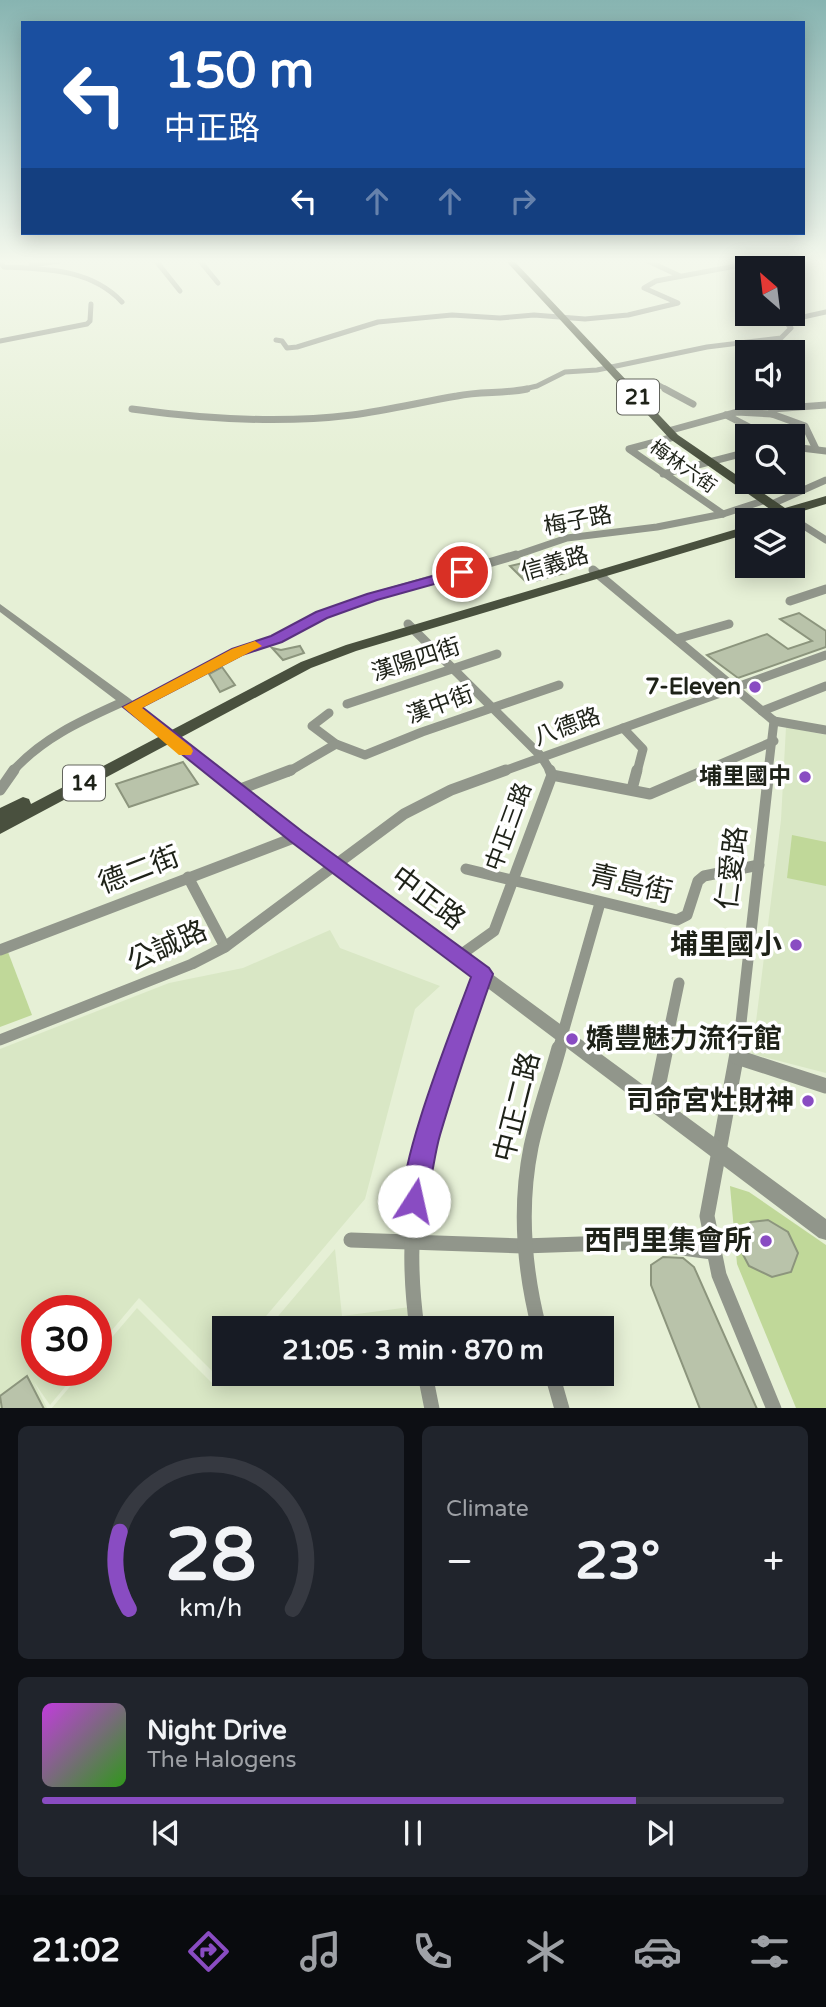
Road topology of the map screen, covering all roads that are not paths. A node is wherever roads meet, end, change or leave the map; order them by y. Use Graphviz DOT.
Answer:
graph roads {
  1 [pos="73,327"];
  2 [pos="360,327"];
  3 [pos="571,327"];
  4 [pos="790,327"];
  5 [pos="276,340"];
  6 [pos="0,341"];
  7 [pos="609,367"];
  8 [pos="626,384"];
  9 [pos="693,404"];
  10 [pos="826,405"];
  11 [pos="132,409"];
  12 [pos="772,414"];
  13 [pos="726,415"];
  14 [pos="743,424"];
  15 [pos="671,434"];
  16 [pos="805,448"];
  17 [pos="816,449"];
  18 [pos="826,450"];
  19 [pos="735,456"];
  20 [pos="710,463"];
  21 [pos="663,474"];
  22 [pos="826,480"];
  23 [pos="826,500"];
  24 [pos="769,502"];
  25 [pos="826,507"];
  26 [pos="776,508"];
  27 [pos="805,508"];
  28 [pos="805,512"];
  29 [pos="723,514"];
  30 [pos="735,527"];
  31 [pos="805,528"];
  32 [pos="735,533"];
  33 [pos="826,540"];
  34 [pos="596,573"];
  35 [pos="826,589"];
  36 [pos="790,601"];
  37 [pos="0,607"];
  38 [pos="729,624"];
  39 [pos="411,627"];
  40 [pos="676,639"];
  41 [pos="497,654"];
  42 [pos="826,655"];
  43 [pos="453,667"];
  44 [pos="559,685"];
  45 [pos="826,686"];
  46 [pos="734,688"];
  47 [pos="128,704"];
  48 [pos="347,704"];
  49 [pos="491,707"];
  50 [pos="762,711"];
  51 [pos="329,713"];
  52 [pos="774,721"];
  53 [pos="623,727"];
  54 [pos="826,730"];
  55 [pos="165,735"];
  56 [pos="774,741"];
  57 [pos="337,744"];
  58 [pos="541,756"];
  59 [pos="552,775"];
  60 [pos="632,789"];
  61 [pos="0,790"];
  62 [pos="238,790"];
  63 [pos="0,816"];
  64 [pos="0,828"];
  65 [pos="296,836"];
  66 [pos="335,863"];
  67 [pos="759,865"];
  68 [pos="466,869"];
  69 [pos="188,877"];
  70 [pos="514,881"];
  71 [pos="600,902"];
  72 [pos="225,947"];
  73 [pos="0,950"];
  74 [pos="459,956"];
  75 [pos="482,974"];
  76 [pos="679,983"];
  77 [pos="563,1034"];
  78 [pos="0,1040"];
  79 [pos="737,1057"];
  80 [pos="826,1086"];
  81 [pos="655,1102"];
  82 [pos="719,1152"];
  83 [pos="826,1231"];
  84 [pos="351,1240"];
  85 [pos="410,1241"];
  86 [pos="523,1246"];
  87 [pos="712,1252"];
  88 [pos="416,1316"];
  89 [pos="536,1316"];
  90 [pos="427,1386"];
  91 [pos="555,1386"];
  92 [pos="432,1408"];
  93 [pos="562,1408"];
  94 [pos="774,1408"];
  1 -- 6 [label="street"];
  2 -- 5 [label="street"];
  3 -- 7 [label="main road, 21"];
  4 -- 7 [label="street"];
  7 -- 8 [label="main road, 21"];
  7 -- 11 [label="street"];
  8 -- 9 [label="street"];
  8 -- 15 [label="main road, 21"];
  10 -- 12 [label="street"];
  12 -- 13 [label="street"];
  12 -- 17 [label="street"];
  13 -- 14 [label="street"];
  13 -- 15 [label="street"];
  15 -- 20 [label="main road, 21"];
  15 -- 21 [label="street, 梅林六街"];
  16 -- 17 [label="street"];
  17 -- 18 [label="street"];
  19 -- 20 [label="street"];
  20 -- 21 [label="street"];
  20 -- 24 [label="main road, 21"];
  21 -- 29 [label="street, 梅林六街"];
  22 -- 24 [label="street, 梅子路"];
  23 -- 27 [label="main road"];
  24 -- 26 [label="main road, 21"];
  24 -- 29 [label="street, 梅子路"];
  25 -- 28 [label="main road"];
  29 -- 47 [label="street, 梅子路"];
  30 -- 34 [label="main road, 信義路 / 14"];
  31 -- 33 [label="street"];
  32 -- 34 [label="main road, 信義路 / 14"];
  34 -- 39 [label="main road, 信義路 / 14"];
  34 -- 40 [label="street"];
  35 -- 36 [label="street"];
  37 -- 47 [label="street, 中正路"];
  38 -- 40 [label="street"];
  39 -- 43 [label="street, 中正三路"];
  39 -- 55 [label="main road, 信義路 / 14"];
  40 -- 46 [label="street"];
  41 -- 43 [label="street, 漢陽四街"];
  42 -- 46 [label="street, 八德路"];
  43 -- 48 [label="street, 漢陽四街"];
  43 -- 49 [label="street, 中正三路"];
  44 -- 49 [label="street, 漢中街"];
  45 -- 50 [label="street"];
  46 -- 50 [label="street"];
  46 -- 53 [label="street, 八德路"];
  47 -- 55 [label="street, 中正路"];
  47 -- 61 [label="street, 梅子路"];
  49 -- 57 [label="street, 漢中街"];
  49 -- 58 [label="street, 中正三路"];
  50 -- 52 [label="street"];
  51 -- 57 [label="street"];
  52 -- 54 [label="street"];
  52 -- 56 [label="street, 仁愛路"];
  53 -- 58 [label="street, 八德路"];
  53 -- 60 [label="street"];
  55 -- 62 [label="street, 中正路"];
  55 -- 63 [label="main road, 信義路 / 14"];
  55 -- 64 [label="main road, 信義路 / 14"];
  56 -- 60 [label="street"];
  56 -- 67 [label="street, 仁愛路"];
  57 -- 62 [label="street"];
  58 -- 59 [label="street, 中正三路"];
  58 -- 66 [label="street, 八德路"];
  59 -- 60 [label="street"];
  59 -- 70 [label="street, 中正三路"];
  62 -- 65 [label="street, 中正路"];
  65 -- 66 [label="street, 中正路"];
  65 -- 69 [label="street, 德二街"];
  66 -- 72 [label="street, 公誠路"];
  66 -- 74 [label="street, 中正路"];
  67 -- 71 [label="street, 青島街"];
  67 -- 79 [label="street, 仁愛路"];
  68 -- 70 [label="street, 青島街"];
  69 -- 72 [label="street"];
  69 -- 73 [label="street, 德二街"];
  70 -- 71 [label="street, 青島街"];
  70 -- 74 [label="street, 中正三路"];
  71 -- 77 [label="street, 中正二路"];
  72 -- 78 [label="street, 公誠路"];
  74 -- 75 [label="street, 中正路"];
  75 -- 77 [label="street, 中正路"];
  75 -- 85 [label="street"];
  76 -- 81 [label="street"];
  77 -- 81 [label="street, 中正路"];
  77 -- 86 [label="street, 中正二路"];
  79 -- 80 [label="street"];
  79 -- 82 [label="street, 仁愛路"];
  81 -- 82 [label="street, 中正路"];
  82 -- 83 [label="street, 中正路"];
  82 -- 87 [label="street, 仁愛路"];
  84 -- 85 [label="street"];
  85 -- 86 [label="street"];
  85 -- 88 [label="street"];
  86 -- 87 [label="street"];
  86 -- 89 [label="street, 中正二路"];
  87 -- 94 [label="street, 仁愛路"];
  90 -- 92 [label="street"];
  91 -- 93 [label="street"];
}
